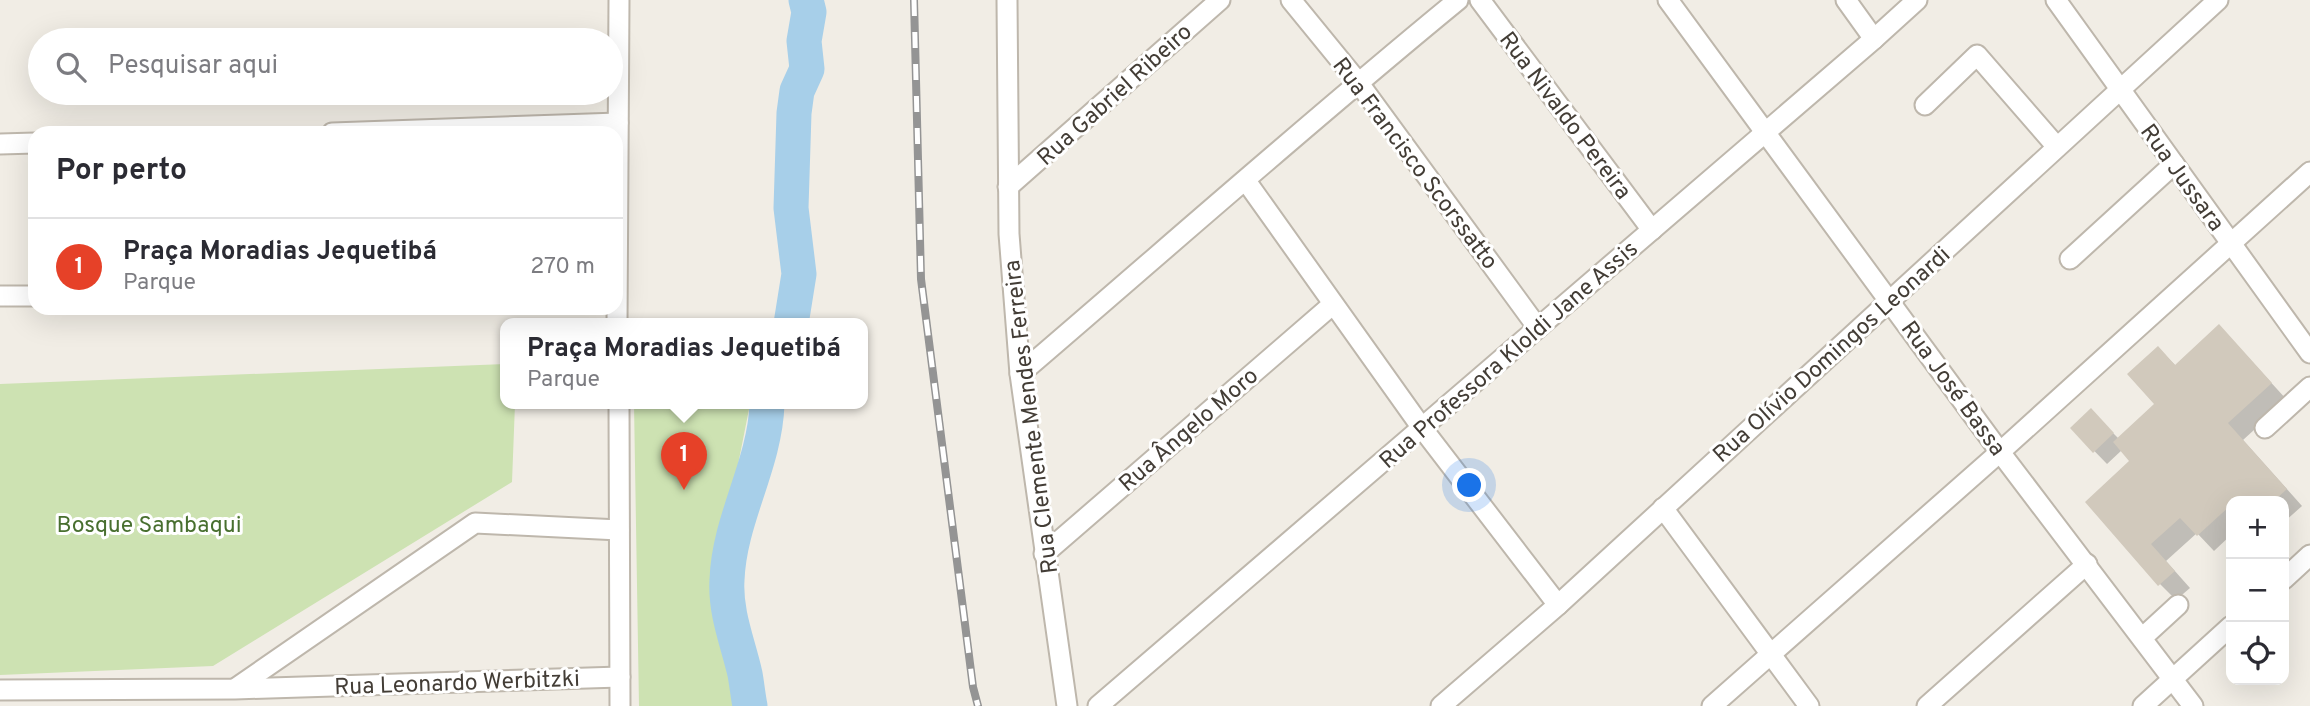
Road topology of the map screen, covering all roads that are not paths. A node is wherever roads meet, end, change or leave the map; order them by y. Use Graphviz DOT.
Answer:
graph roads {
  1 [pos="620,0"];
  2 [pos="1007,0"];
  3 [pos="1220,0"];
  4 [pos="1291,0"];
  5 [pos="1458,0"];
  6 [pos="1480,0"];
  7 [pos="1668,0"];
  8 [pos="1846,0"];
  9 [pos="1917,0"];
  10 [pos="2056,0"];
  11 [pos="2218,0"];
  12 [pos="620,28"];
  13 [pos="1874,39"];
  14 [pos="1358,82"];
  15 [pos="2120,90"];
  16 [pos="618,105"];
  17 [pos="1926,105"];
  18 [pos="618,123"];
  19 [pos="532,126"];
  20 [pos="618,126"];
  21 [pos="1765,133"];
  22 [pos="28,143"];
  23 [pos="0,144"];
  24 [pos="2057,147"];
  25 [pos="2174,164"];
  26 [pos="2310,172"];
  27 [pos="1246,181"];
  28 [pos="1008,187"];
  29 [pos="1652,230"];
  30 [pos="2231,244"];
  31 [pos="2070,259"];
  32 [pos="0,296"];
  33 [pos="28,296"];
  34 [pos="1889,300"];
  35 [pos="1332,305"];
  36 [pos="1538,328"];
  37 [pos="2310,353"];
  38 [pos="1020,374"];
  39 [pos="2310,387"];
  40 [pos="619,409"];
  41 [pos="1422,428"];
  42 [pos="2265,428"];
  43 [pos="2000,452"];
  44 [pos="1663,508"];
  45 [pos="619,530"];
  46 [pos="1044,554"];
  47 [pos="2310,555"];
  48 [pos="2087,564"];
  49 [pos="2289,574"];
  50 [pos="1558,605"];
  51 [pos="2178,605"];
  52 [pos="2226,631"];
  53 [pos="2142,638"];
  54 [pos="1771,654"];
  55 [pos="620,677"];
  56 [pos="2173,679"];
  57 [pos="236,689"];
  58 [pos="0,690"];
  59 [pos="620,706"];
  60 [pos="1068,706"];
  61 [pos="1098,706"];
  62 [pos="1441,706"];
  63 [pos="1712,706"];
  64 [pos="1809,706"];
  65 [pos="1927,706"];
  66 [pos="2143,706"];
  67 [pos="2193,706"];
  1 -- 12 [label="street"];
  2 -- 28 [label="street, Rua Clemente Mendes Ferreira"];
  3 -- 28 [label="street, Rua Gabriel Ribeiro"];
  4 -- 14 [label="street, Rua Francisco Scorssatto"];
  5 -- 14 [label="street"];
  6 -- 29 [label="street, Rua Nivaldo Pereira"];
  7 -- 21 [label="street, Rua José Bassa"];
  8 -- 13 [label="street"];
  9 -- 13 [label="street, Rua Professora Kloldi Jane Assis"];
  10 -- 15 [label="street, Rua Jussara"];
  11 -- 15 [label="street, Rua Olívio Domingos Leonardi"];
  13 -- 21 [label="street, Rua Professora Kloldi Jane Assis"];
  14 -- 27 [label="street"];
  14 -- 36 [label="street, Rua Francisco Scorssatto"];
  15 -- 24 [label="street, Rua Olívio Domingos Leonardi"];
  15 -- 25 [label="street, Rua Jussara"];
  16 -- 18 [label="street"];
  17 -- 24 [label="street"];
  18 -- 19 [label="street"];
  18 -- 20 [label="street"];
  21 -- 29 [label="street, Rua Professora Kloldi Jane Assis"];
  21 -- 34 [label="street, Rua José Bassa"];
  22 -- 23 [label="street"];
  24 -- 34 [label="street, Rua Olívio Domingos Leonardi"];
  25 -- 30 [label="street, Rua Jussara"];
  25 -- 31 [label="street"];
  26 -- 30 [label="street"];
  27 -- 35 [label="street"];
  27 -- 38 [label="street"];
  28 -- 38 [label="street, Rua Clemente Mendes Ferreira"];
  29 -- 36 [label="street, Rua Professora Kloldi Jane Assis"];
  30 -- 37 [label="street, Rua Jussara"];
  30 -- 43 [label="street"];
  32 -- 33 [label="street"];
  34 -- 43 [label="street, Rua José Bassa"];
  34 -- 44 [label="street, Rua Olívio Domingos Leonardi"];
  35 -- 41 [label="street"];
  35 -- 46 [label="street, Rua Ângelo Moro"];
  36 -- 41 [label="street, Rua Professora Kloldi Jane Assis"];
  38 -- 46 [label="street, Rua Clemente Mendes Ferreira"];
  39 -- 42 [label="street"];
  40 -- 45 [label="street"];
  41 -- 50 [label="street"];
  41 -- 61 [label="street, Rua Professora Kloldi Jane Assis"];
  43 -- 48 [label="street, Rua José Bassa"];
  43 -- 54 [label="street"];
  44 -- 50 [label="street, Rua Olívio Domingos Leonardi"];
  44 -- 54 [label="street"];
  45 -- 55 [label="street"];
  45 -- 57 [label="street"];
  46 -- 60 [label="street, Rua Clemente Mendes Ferreira"];
  47 -- 49 [label="street"];
  48 -- 53 [label="street, Rua José Bassa"];
  48 -- 65 [label="street"];
  50 -- 62 [label="street, Rua Olívio Domingos Leonardi"];
  51 -- 53 [label="street"];
  52 -- 56 [label="street"];
  53 -- 56 [label="street, Rua José Bassa"];
  54 -- 63 [label="street"];
  54 -- 64 [label="street"];
  55 -- 57 [label="street, Rua Leonardo Werbitzki"];
  55 -- 59 [label="street"];
  56 -- 66 [label="street"];
  56 -- 67 [label="street, Rua José Bassa"];
  57 -- 58 [label="street, Rua Leonardo Werbitzki"];
}
